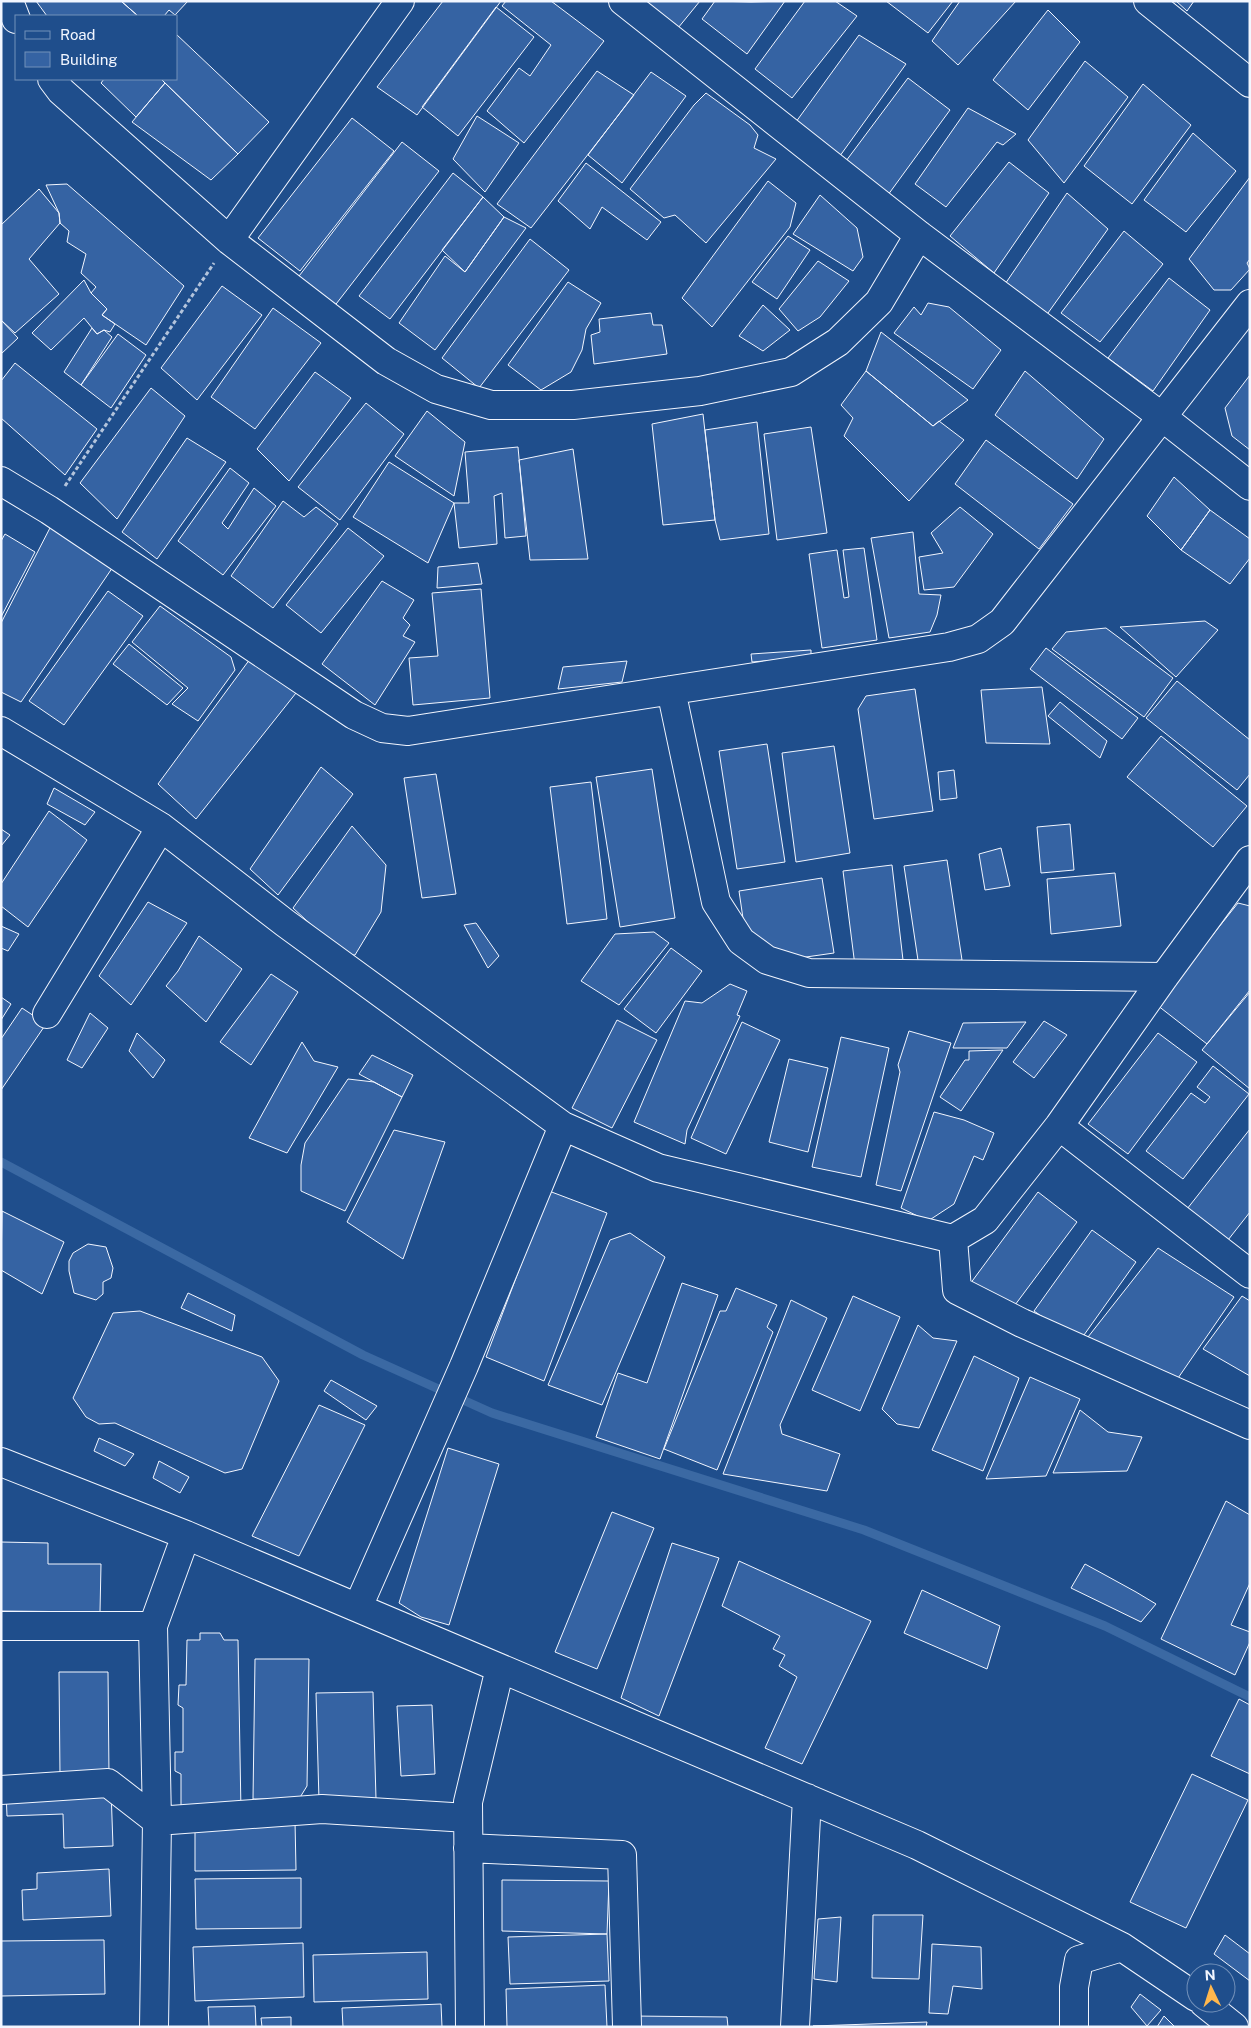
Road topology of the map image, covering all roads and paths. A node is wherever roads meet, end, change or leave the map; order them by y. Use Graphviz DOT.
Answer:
graph roads {
  1 [pos="9,1"];
  2 [pos="400,1"];
  3 [pos="623,1"];
  4 [pos="1148,1"];
  5 [pos="15,16"];
  6 [pos="53,80"];
  7 [pos="1250,83"];
  8 [pos="919,235"];
  9 [pos="229,240"];
  10 [pos="1250,304"];
  11 [pos="1161,416"];
  12 [pos="1,480"];
  13 [pos="1250,486"];
  14 [pos="49,510"];
  15 [pos="671,690"];
  16 [pos="1,731"];
  17 [pos="161,827"];
  18 [pos="1246,873"];
  19 [pos="1164,977"];
  20 [pos="47,1014"];
  21 [pos="563,1126"];
  22 [pos="1059,1126"];
  23 [pos="953,1239"];
  24 [pos="1250,1274"];
  25 [pos="1250,1425"];
  26 [pos="1,1462"];
  27 [pos="186,1535"];
  28 [pos="358,1607"];
  29 [pos="1,1626"];
  30 [pos="153,1626"];
  31 [pos="500,1668"];
  32 [pos="1,1790"];
  33 [pos="807,1798"];
  34 [pos="468,1818"];
  35 [pos="157,1821"];
  36 [pos="468,1848"];
  37 [pos="1122,1947"];
  38 [pos="1186,1990"];
  39 [pos="1216,2013"];
  40 [pos="627,2026"];
  41 [pos="154,2027"];
  42 [pos="470,2027"];
  43 [pos="796,2027"];
  44 [pos="1074,2027"];
  45 [pos="1234,2027"];
  1 -- 5 [label="street"];
  2 -- 9 [label="street"];
  3 -- 8 [label="street"];
  4 -- 7 [label="street"];
  6 -- 9 [label="street"];
  8 -- 9 [label="street"];
  8 -- 11 [label="street"];
  9 -- 14 [label="path"];
  10 -- 11 [label="street"];
  11 -- 13 [label="street"];
  11 -- 15 [label="street"];
  12 -- 14 [label="street"];
  14 -- 15 [label="street"];
  15 -- 19 [label="street"];
  16 -- 17 [label="street"];
  17 -- 20 [label="street"];
  17 -- 21 [label="street"];
  18 -- 19 [label="street"];
  19 -- 22 [label="street"];
  21 -- 23 [label="street"];
  21 -- 28 [label="street"];
  22 -- 23 [label="street"];
  22 -- 24 [label="street"];
  23 -- 25 [label="street"];
  26 -- 27 [label="street"];
  27 -- 28 [label="street"];
  27 -- 30 [label="street"];
  28 -- 31 [label="street"];
  29 -- 30 [label="street"];
  30 -- 35 [label="street"];
  31 -- 33 [label="street"];
  31 -- 34 [label="street"];
  32 -- 35 [label="street"];
  33 -- 37 [label="street"];
  33 -- 43 [label="street"];
  34 -- 35 [label="street"];
  34 -- 36 [label="street"];
  35 -- 41 [label="street"];
  36 -- 40 [label="street"];
  36 -- 42 [label="street"];
  37 -- 38 [label="street"];
  37 -- 44 [label="street"];
  39 -- 45 [label="street"];
}
